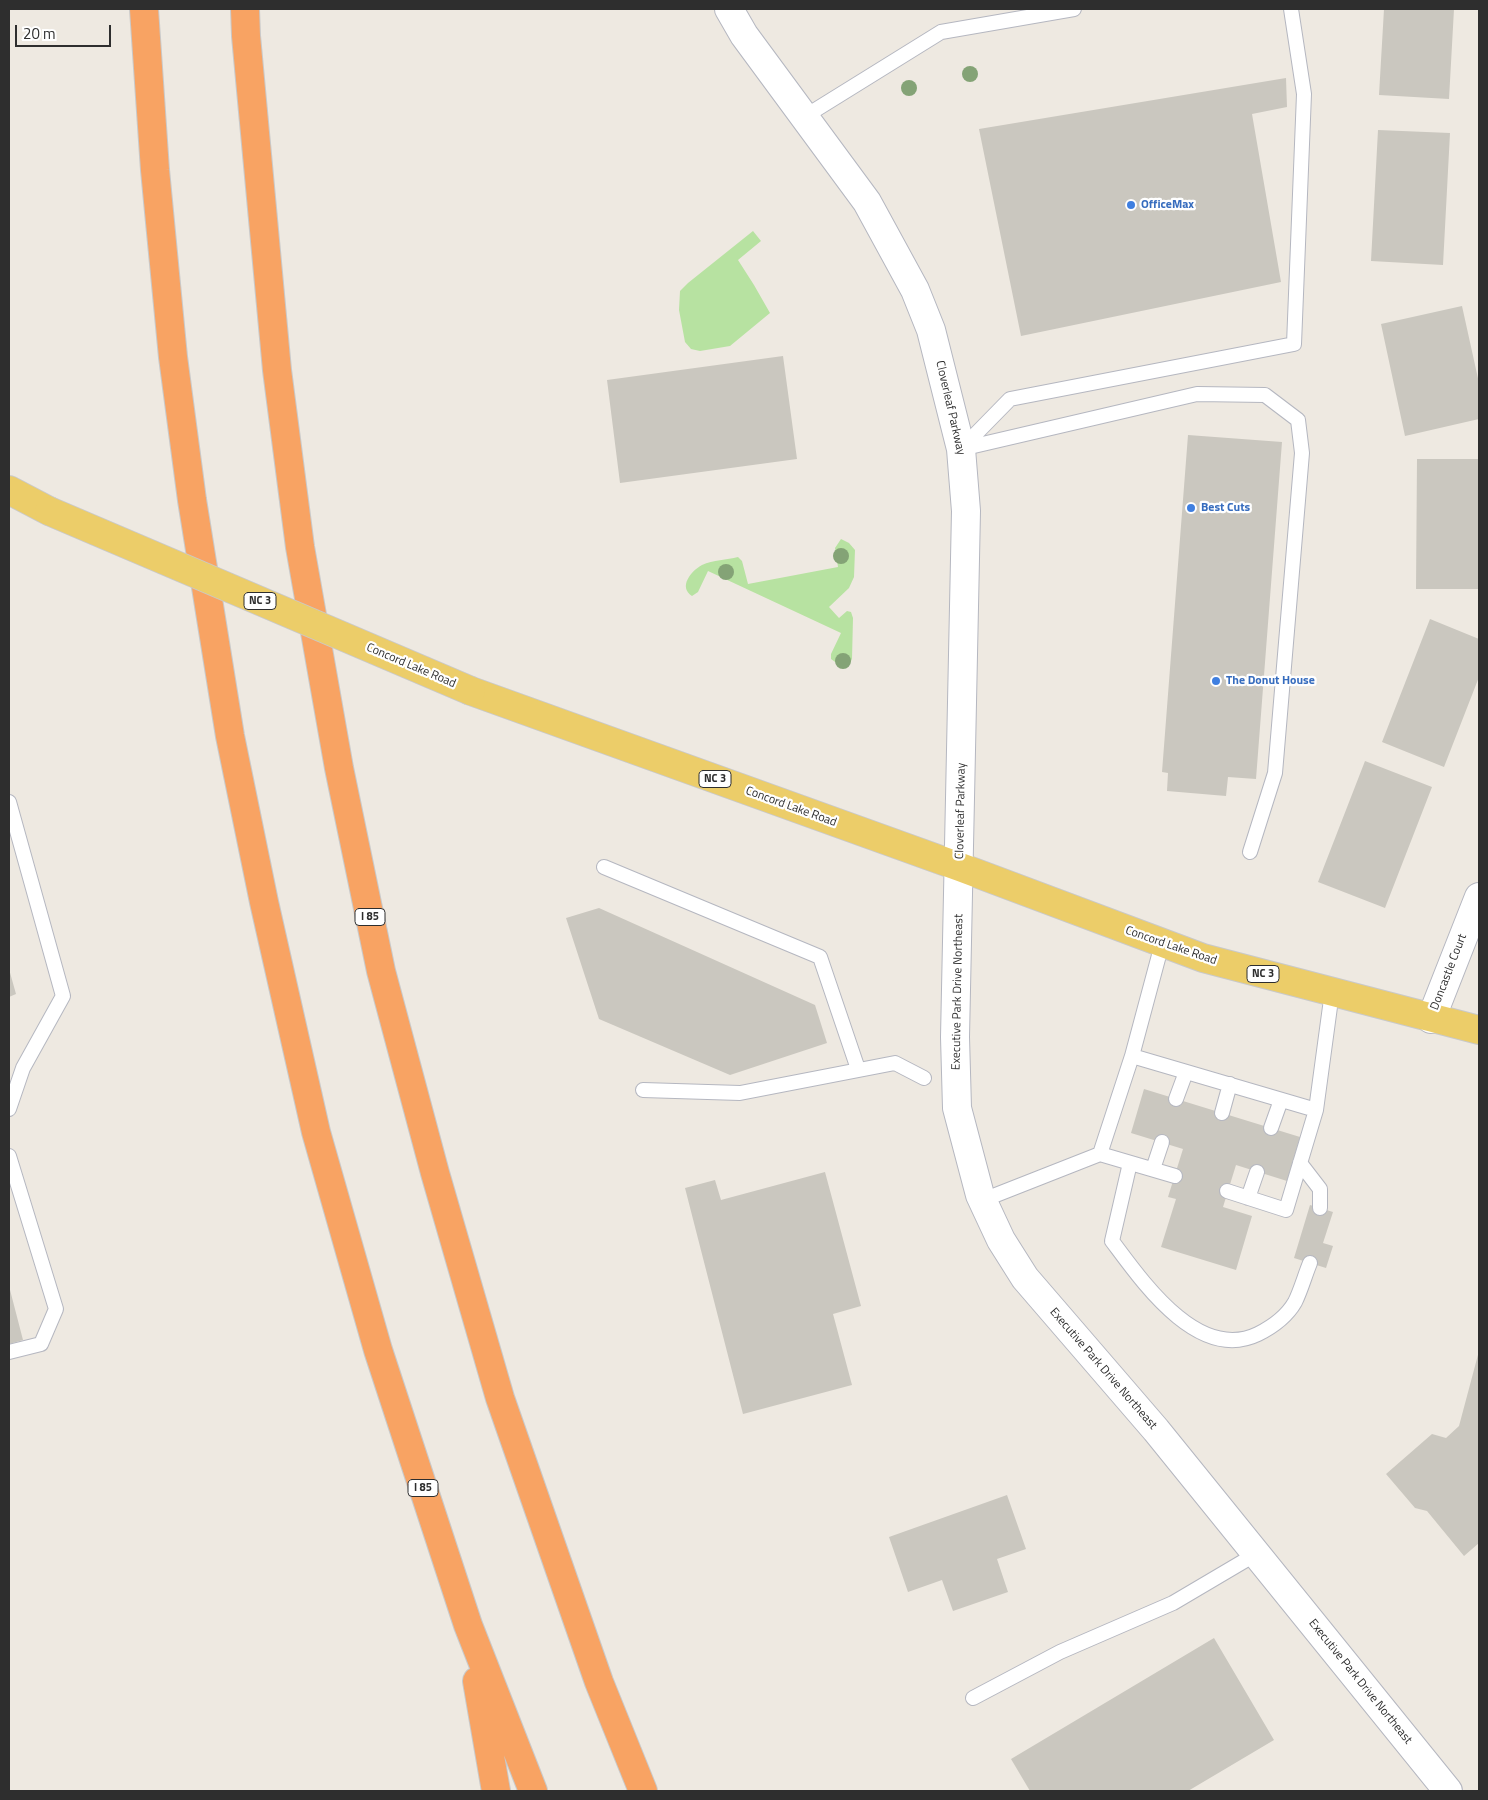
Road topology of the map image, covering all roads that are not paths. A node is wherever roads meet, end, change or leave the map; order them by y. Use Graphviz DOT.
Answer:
graph roads {
  1 [pos="144,9"];
  2 [pos="245,9"];
  3 [pos="729,9"];
  4 [pos="1074,9"];
  5 [pos="1291,9"];
  6 [pos="804,117"];
  7 [pos="961,449"];
  8 [pos="9,490"];
  9 [pos="9,802"];
  10 [pos="1250,852"];
  11 [pos="604,867"];
  12 [pos="960,867"];
  13 [pos="1479,897"];
  14 [pos="1162,944"];
  15 [pos="1332,992"];
  16 [pos="1431,1018"];
  17 [pos="1479,1030"];
  18 [pos="1132,1056"];
  19 [pos="858,1069"];
  20 [pos="1186,1072"];
  21 [pos="924,1078"];
  22 [pos="1230,1084"];
  23 [pos="643,1090"];
  24 [pos="1176,1099"];
  25 [pos="1281,1100"];
  26 [pos="9,1109"];
  27 [pos="1316,1110"];
  28 [pos="1222,1113"];
  29 [pos="1271,1128"];
  30 [pos="1162,1142"];
  31 [pos="1100,1154"];
  32 [pos="9,1156"];
  33 [pos="1130,1163"];
  34 [pos="1300,1163"];
  35 [pos="1153,1169"];
  36 [pos="1257,1172"];
  37 [pos="1175,1176"];
  38 [pos="1227,1191"];
  39 [pos="1248,1198"];
  40 [pos="983,1200"];
  41 [pos="1320,1208"];
  42 [pos="1310,1263"];
  43 [pos="9,1352"];
  44 [pos="1256,1554"];
  45 [pos="468,1625"];
  46 [pos="973,1698"];
  47 [pos="496,1791"];
  48 [pos="533,1791"];
  49 [pos="643,1791"];
  50 [pos="1448,1791"];
  1 -- 45 [label="highway, I 85"];
  2 -- 49 [label="highway, I 85"];
  3 -- 6 [label="street, Cloverleaf Parkway"];
  4 -- 6 [label="lane"];
  5 -- 7 [label="lane"];
  6 -- 7 [label="street, Cloverleaf Parkway"];
  7 -- 10 [label="lane"];
  7 -- 12 [label="street, Cloverleaf Parkway"];
  8 -- 12 [label="main road, Concord Lake Road / NC 3, bridge"];
  9 -- 26 [label="lane"];
  11 -- 19 [label="lane"];
  12 -- 14 [label="main road, Concord Lake Road / NC 3"];
  12 -- 40 [label="street, Executive Park Drive Northeast"];
  13 -- 16 [label="street, Doncastle Court"];
  14 -- 15 [label="main road, Concord Lake Road / NC 3"];
  14 -- 18 [label="lane"];
  15 -- 16 [label="main road, Concord Lake Road / NC 3"];
  15 -- 27 [label="lane"];
  16 -- 17 [label="main road, Concord Lake Road / NC 3"];
  18 -- 20 [label="lane"];
  18 -- 31 [label="lane"];
  19 -- 21 [label="lane"];
  19 -- 23 [label="lane"];
  20 -- 22 [label="lane"];
  20 -- 24 [label="lane"];
  22 -- 25 [label="lane"];
  22 -- 28 [label="lane"];
  25 -- 27 [label="lane"];
  25 -- 29 [label="lane"];
  27 -- 34 [label="lane"];
  30 -- 35 [label="lane"];
  31 -- 33 [label="lane"];
  31 -- 40 [label="lane"];
  32 -- 43 [label="lane"];
  33 -- 35 [label="lane"];
  33 -- 42 [label="lane"];
  34 -- 39 [label="lane"];
  34 -- 41 [label="lane"];
  35 -- 37 [label="lane"];
  36 -- 39 [label="lane"];
  38 -- 39 [label="lane"];
  40 -- 44 [label="street, Executive Park Drive Northeast"];
  44 -- 46 [label="lane"];
  44 -- 50 [label="street, Executive Park Drive Northeast"];
  45 -- 47 [label="highway"];
  45 -- 48 [label="highway, I 85"];
}
